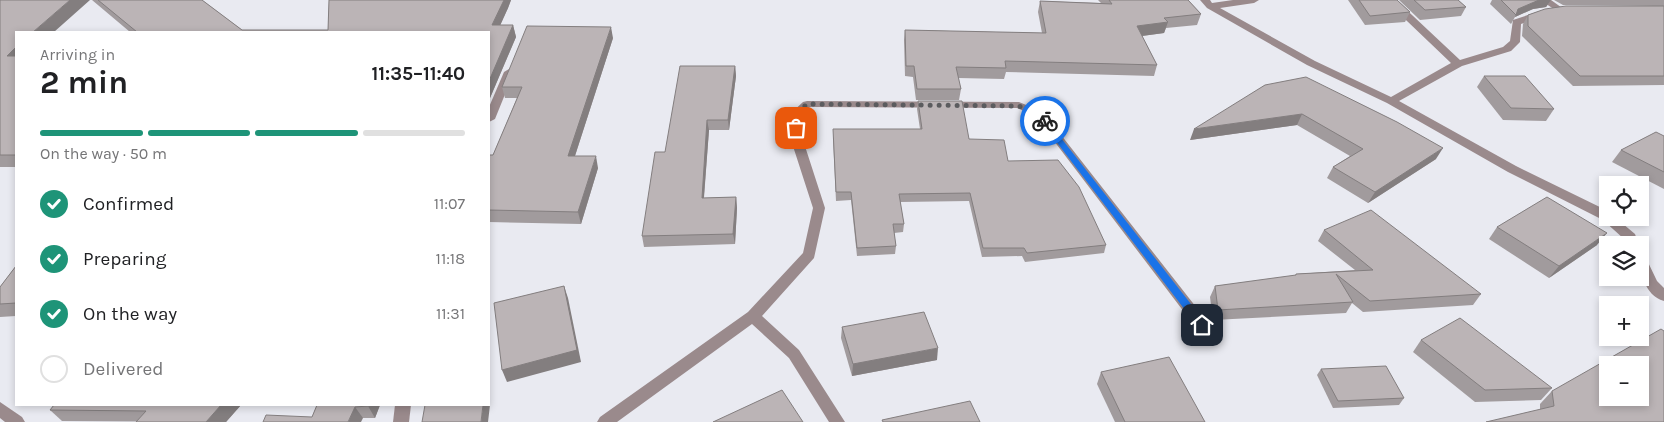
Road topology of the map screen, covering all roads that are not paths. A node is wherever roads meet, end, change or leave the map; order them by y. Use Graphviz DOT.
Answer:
graph roads {
  1 [pos="1254,0"];
  2 [pos="1390,0"];
  3 [pos="1545,0"];
  4 [pos="1207,3"];
  5 [pos="514,58"];
  6 [pos="1458,64"];
  7 [pos="1391,101"];
  8 [pos="490,117"];
  9 [pos="1599,212"];
  10 [pos="1618,226"];
  11 [pos="1629,236"];
  12 [pos="1649,278"];
  13 [pos="1664,296"];
  14 [pos="753,316"];
  15 [pos="1202,325"];
  16 [pos="403,406"];
  17 [pos="0,409"];
  18 [pos="17,422"];
  19 [pos="401,422"];
  20 [pos="605,422"];
  21 [pos="837,422"];
  1 -- 4 [label="street"];
  2 -- 6 [label="street"];
  3 -- 6 [label="street"];
  4 -- 7 [label="street"];
  5 -- 8 [label="street"];
  6 -- 7 [label="street"];
  7 -- 9 [label="street"];
  10 -- 11 [label="street"];
  12 -- 13 [label="street"];
  14 -- 15 [label="street"];
  14 -- 20 [label="street"];
  14 -- 21 [label="street"];
  16 -- 19 [label="street"];
  17 -- 18 [label="street"];
}
